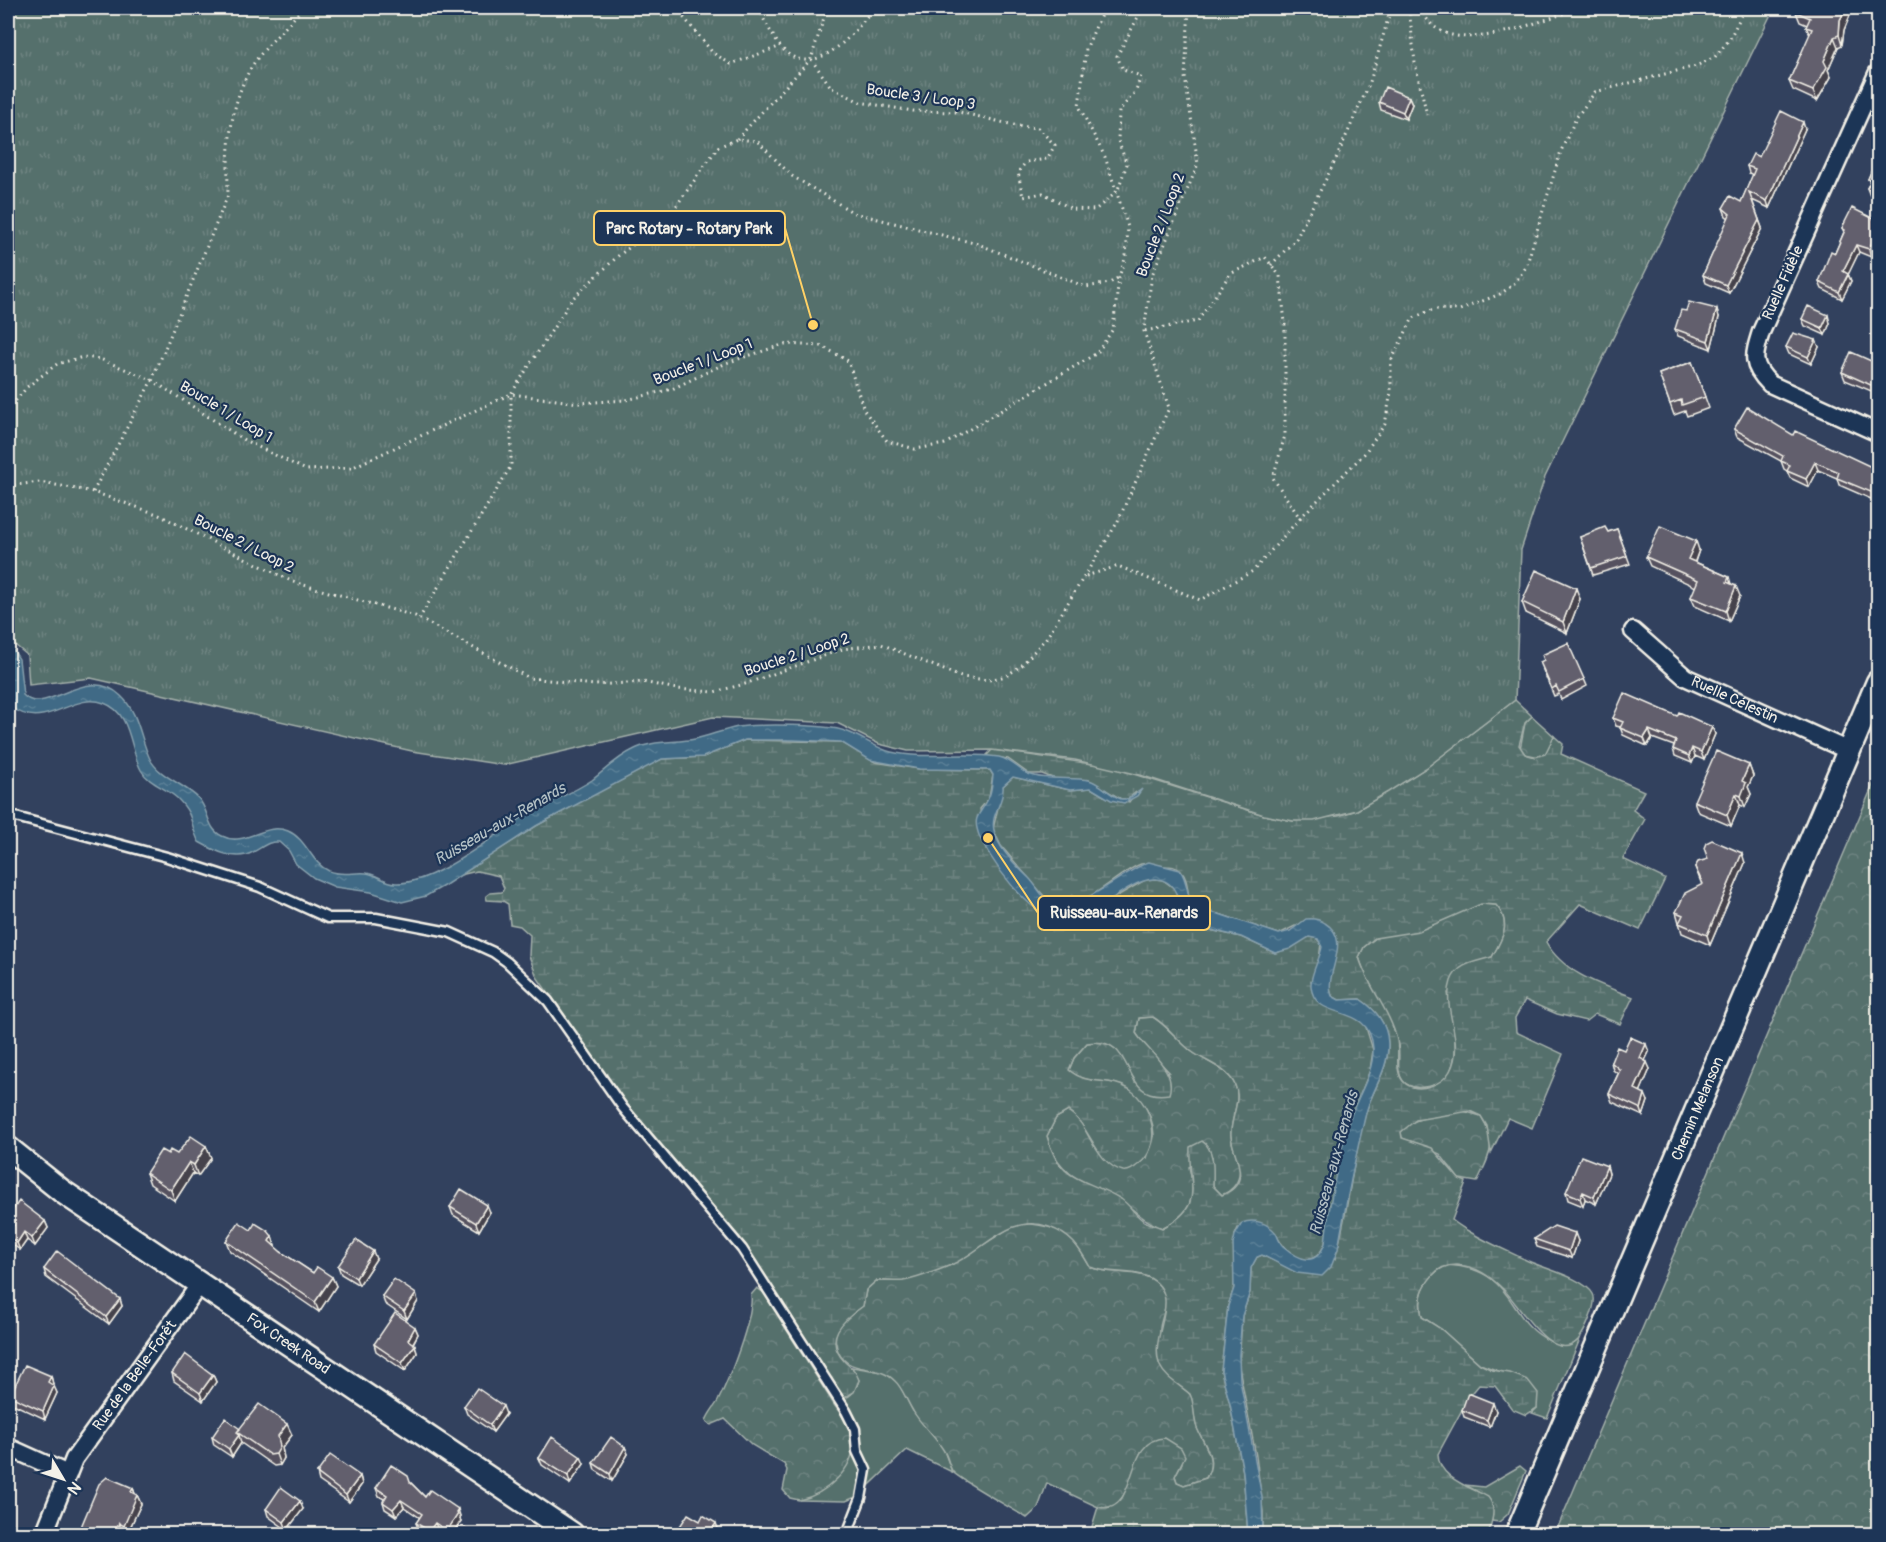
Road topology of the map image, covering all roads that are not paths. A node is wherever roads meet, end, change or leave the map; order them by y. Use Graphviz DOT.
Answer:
graph roads {
  1 [pos="1878,72"];
  2 [pos="1878,433"];
  3 [pos="1633,631"];
  4 [pos="1878,681"];
  5 [pos="1849,751"];
  6 [pos="8,815"];
  7 [pos="8,1148"];
  8 [pos="200,1284"];
  9 [pos="8,1447"];
  10 [pos="68,1474"];
  11 [pos="44,1534"];
  12 [pos="572,1534"];
  13 [pos="847,1534"];
  14 [pos="1517,1534"];
  1 -- 2 [label="street, Ruelle Fidèle"];
  3 -- 5 [label="street, Ruelle Célestin"];
  4 -- 5 [label="street, Chemin Melanson"];
  5 -- 14 [label="street, Chemin Melanson"];
  6 -- 13 [label="lane"];
  7 -- 8 [label="street, Fox Creek Road"];
  8 -- 10 [label="street, Rue de la Belle-Forêt"];
  8 -- 12 [label="street, Fox Creek Road"];
  9 -- 10 [label="street"];
  10 -- 11 [label="street, Rue de la Belle-Forêt"];
}
